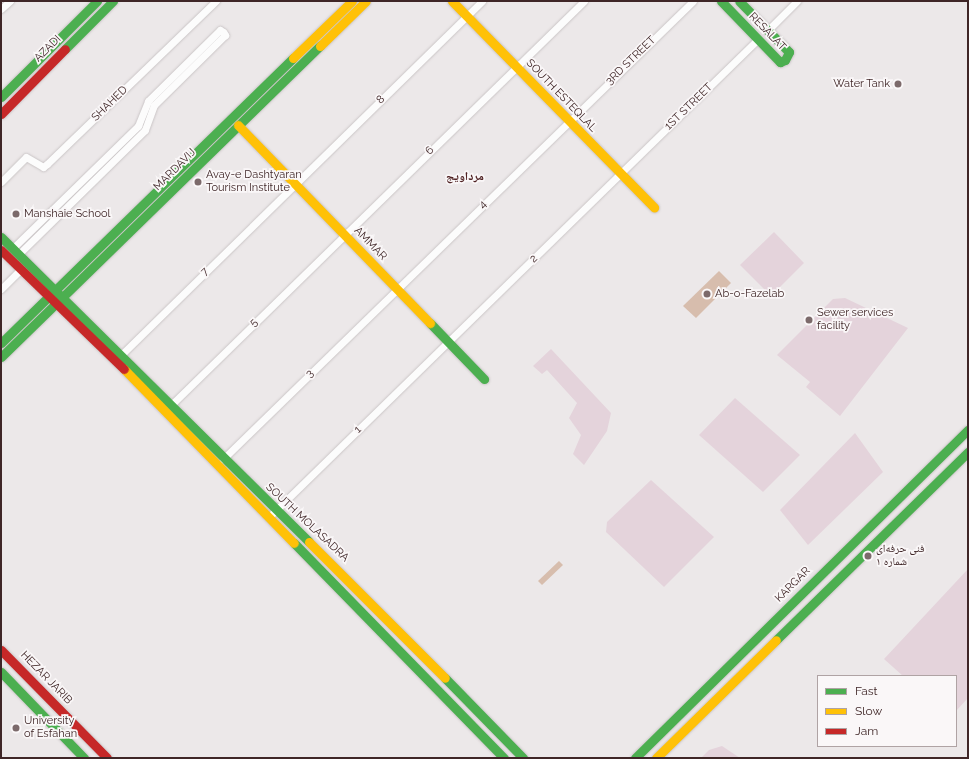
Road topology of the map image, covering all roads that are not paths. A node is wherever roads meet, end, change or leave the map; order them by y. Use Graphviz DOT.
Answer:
graph roads {
  1 [pos="10,1"];
  2 [pos="97,1"];
  3 [pos="112,1"];
  4 [pos="216,1"];
  5 [pos="352,1"];
  6 [pos="366,1"];
  7 [pos="452,1"];
  8 [pos="482,1"];
  9 [pos="584,1"];
  10 [pos="693,1"];
  11 [pos="721,1"];
  12 [pos="739,1"];
  13 [pos="797,1"];
  14 [pos="1,9"];
  15 [pos="467,16"];
  16 [pos="768,30"];
  17 [pos="758,39"];
  18 [pos="516,67"];
  19 [pos="1,97"];
  20 [pos="1,114"];
  21 [pos="569,121"];
  22 [pos="238,125"];
  23 [pos="620,174"];
  24 [pos="1,182"];
  25 [pos="295,184"];
  26 [pos="654,207"];
  27 [pos="344,234"];
  28 [pos="1,237"];
  29 [pos="1,250"];
  30 [pos="16,251"];
  31 [pos="21,269"];
  32 [pos="1,289"];
  33 [pos="396,289"];
  34 [pos="52,293"];
  35 [pos="60,300"];
  36 [pos="1,343"];
  37 [pos="448,343"];
  38 [pos="1,357"];
  39 [pos="118,357"];
  40 [pos="484,379"];
  41 [pos="168,409"];
  42 [pos="968,430"];
  43 [pos="968,452"];
  44 [pos="223,458"];
  45 [pos="271,514"];
  46 [pos="1,650"];
  47 [pos="1,672"];
  48 [pos="441,674"];
  49 [pos="431,684"];
  50 [pos="698,696"];
  51 [pos="680,735"];
  52 [pos="647,747"];
  53 [pos="84,758"];
  54 [pos="107,758"];
  55 [pos="504,758"];
  56 [pos="523,758"];
  57 [pos="635,758"];
  58 [pos="650,758"];
  59 [pos="656,758"];
  1 -- 14 [label="street"];
  2 -- 19 [label="main road, AZADI"];
  3 -- 20 [label="main road, AZADI"];
  4 -- 24 [label="street, SHAHED"];
  5 -- 34 [label="main road, MARDAVIJ"];
  6 -- 22 [label="main road, MARDAVIJ"];
  7 -- 15 [label="main road, SOUTH ESTEQLAL"];
  8 -- 15 [label="street, 8"];
  9 -- 18 [label="street, 6"];
  10 -- 21 [label="street, 3RD STREET"];
  11 -- 17 [label="main road, RESALAT"];
  12 -- 16 [label="main road, RESALAT"];
  13 -- 16 [label="street"];
  15 -- 18 [label="main road, SOUTH ESTEQLAL"];
  15 -- 25 [label="street, 8"];
  16 -- 17 [label="main road, RESALAT"];
  17 -- 23 [label="street, 1ST STREET"];
  18 -- 21 [label="main road, SOUTH ESTEQLAL"];
  18 -- 27 [label="street, 6"];
  21 -- 23 [label="main road, SOUTH ESTEQLAL"];
  21 -- 33 [label="street, 4"];
  22 -- 25 [label="main road, AMMAR"];
  22 -- 35 [label="main road, MARDAVIJ"];
  23 -- 26 [label="main road, SOUTH ESTEQLAL"];
  23 -- 37 [label="street, 2"];
  25 -- 27 [label="main road, AMMAR"];
  25 -- 39 [label="street, 7"];
  27 -- 33 [label="main road, AMMAR"];
  27 -- 41 [label="street, 5"];
  28 -- 30 [label="main road"];
  29 -- 31 [label="main road"];
  30 -- 30 [label="street"];
  30 -- 34 [label="main road"];
  31 -- 32 [label="street"];
  31 -- 34 [label="main road"];
  33 -- 37 [label="main road, AMMAR"];
  33 -- 44 [label="street, 3"];
  34 -- 35 [label="main road, SOUTH MOLASADRA"];
  34 -- 36 [label="main road, MARDAVIJ"];
  35 -- 38 [label="main road, MARDAVIJ"];
  35 -- 39 [label="main road, SOUTH MOLASADRA"];
  37 -- 40 [label="main road, AMMAR"];
  37 -- 45 [label="street, 1"];
  39 -- 41 [label="main road, SOUTH MOLASADRA"];
  41 -- 44 [label="main road, SOUTH MOLASADRA"];
  41 -- 45 [label="main road, SOUTH MOLASADRA"];
  42 -- 50 [label="main road, KARGAR"];
  43 -- 51 [label="main road"];
  44 -- 45 [label="main road, SOUTH MOLASADRA"];
  45 -- 48 [label="main road, SOUTH MOLASADRA"];
  45 -- 49 [label="main road, SOUTH MOLASADRA"];
  46 -- 54 [label="main road, HEZAR JARIB"];
  47 -- 53 [label="main road"];
  48 -- 49 [label="main road"];
  48 -- 56 [label="main road, SOUTH MOLASADRA"];
  49 -- 55 [label="main road, SOUTH MOLASADRA"];
  50 -- 51 [label="main road"];
  50 -- 52 [label="main road, KARGAR"];
  51 -- 59 [label="main road"];
  52 -- 57 [label="main road, KARGAR"];
  52 -- 58 [label="main road"];
}
